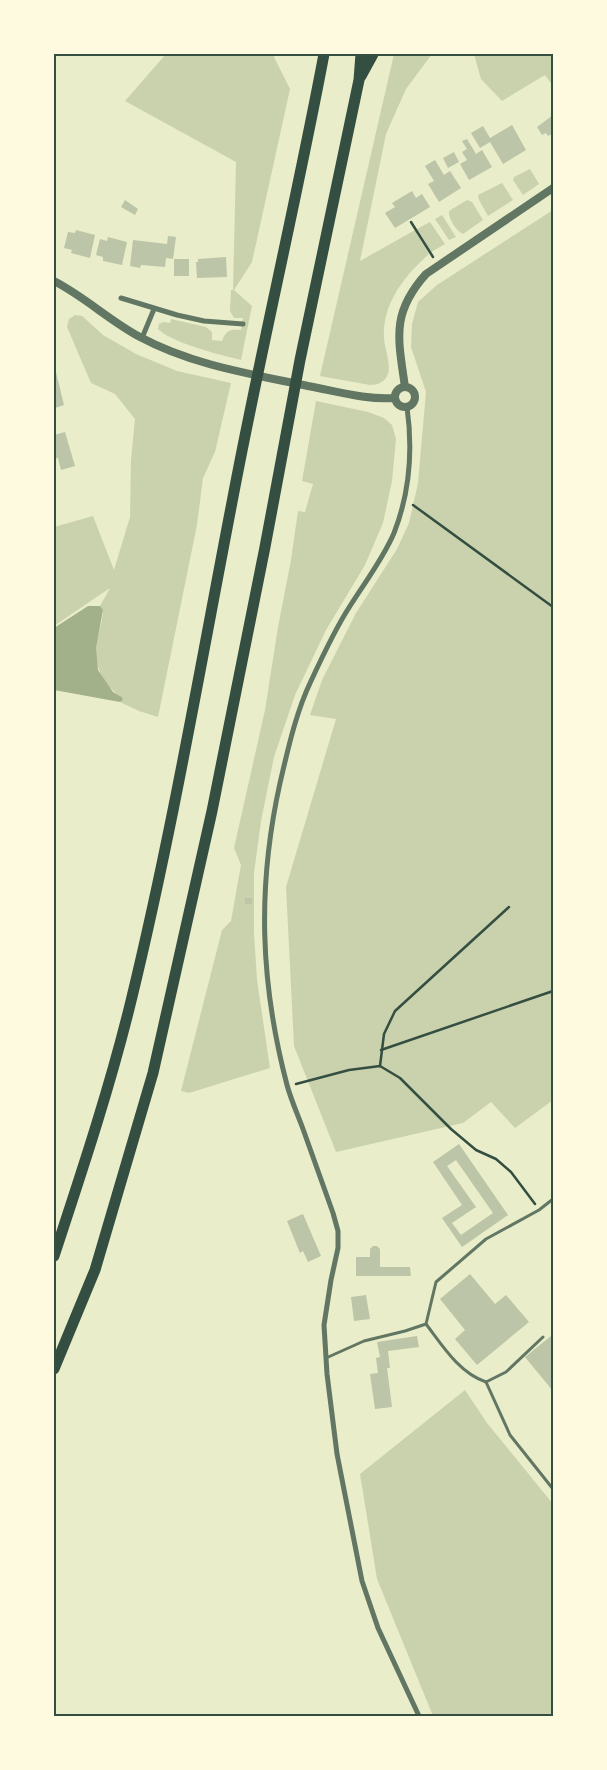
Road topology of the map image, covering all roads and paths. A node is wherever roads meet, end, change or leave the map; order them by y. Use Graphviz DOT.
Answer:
graph roads {
  1 [pos="324,54"];
  2 [pos="361,54"];
  3 [pos="373,54"];
  4 [pos="359,80"];
  5 [pos="553,188"];
  6 [pos="411,222"];
  7 [pos="438,266"];
  8 [pos="54,281"];
  9 [pos="121,298"];
  10 [pos="154,308"];
  11 [pos="243,324"];
  12 [pos="142,338"];
  13 [pos="405,387"];
  14 [pos="394,398"];
  15 [pos="407,407"];
  16 [pos="404,498"];
  17 [pos="553,607"];
  18 [pos="509,907"];
  19 [pos="553,990"];
  20 [pos="381,1050"];
  21 [pos="380,1066"];
  22 [pos="287,1087"];
  23 [pos="553,1199"];
  24 [pos="539,1210"];
  25 [pos="54,1256"];
  26 [pos="426,1324"];
  27 [pos="543,1336"];
  28 [pos="326,1359"];
  29 [pos="54,1369"];
  30 [pos="486,1382"];
  31 [pos="553,1489"];
  32 [pos="419,1716"];
  1 -- 25 [label="highway"];
  2 -- 4 [label="highway"];
  3 -- 4 [label="highway"];
  4 -- 29 [label="highway"];
  5 -- 7 [label="street"];
  6 -- 7 [label="path"];
  7 -- 13 [label="street"];
  8 -- 12 [label="street"];
  9 -- 10 [label="street"];
  10 -- 11 [label="street"];
  10 -- 12 [label="street"];
  12 -- 14 [label="street"];
  13 -- 14 [label="street"];
  13 -- 15 [label="street"];
  14 -- 15 [label="street"];
  15 -- 16 [label="street"];
  16 -- 17 [label="path"];
  16 -- 22 [label="street"];
  18 -- 20 [label="path"];
  19 -- 20 [label="path"];
  20 -- 21 [label="path"];
  21 -- 22 [label="path"];
  21 -- 24 [label="path"];
  22 -- 28 [label="street"];
  23 -- 24 [label="lane"];
  24 -- 26 [label="lane"];
  26 -- 28 [label="lane"];
  26 -- 30 [label="lane"];
  27 -- 30 [label="lane"];
  28 -- 32 [label="street"];
  30 -- 31 [label="lane"];
}
